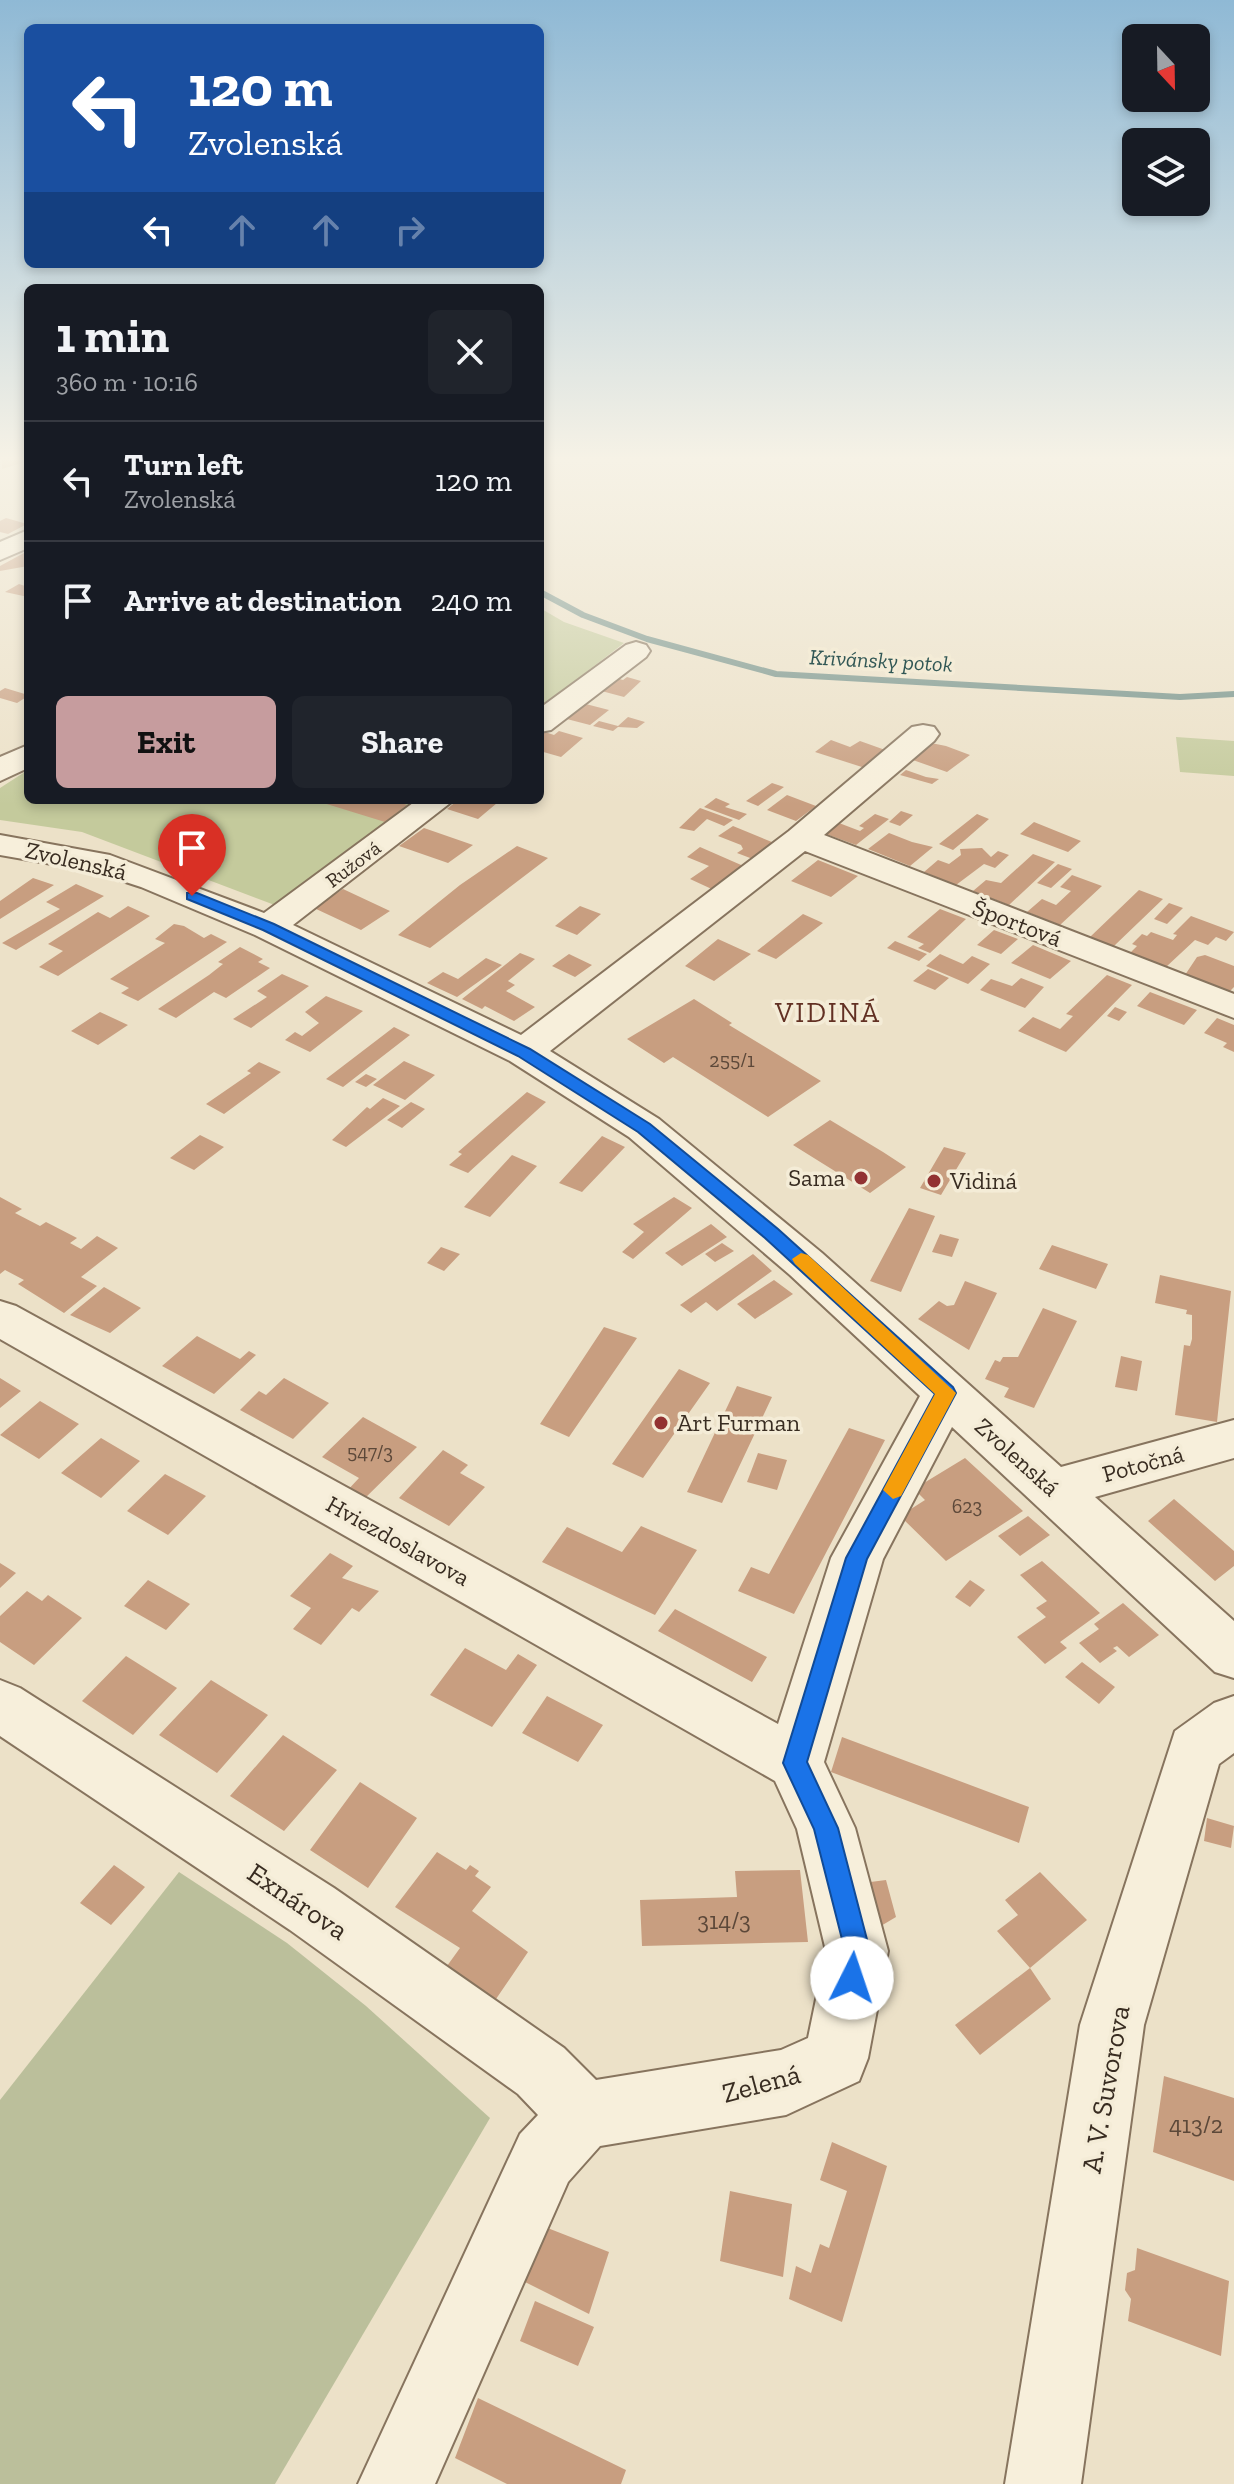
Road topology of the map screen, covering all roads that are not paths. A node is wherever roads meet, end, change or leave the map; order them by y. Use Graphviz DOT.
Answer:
graph roads {
  1 [pos="636,651"];
  2 [pos="544,720"];
  3 [pos="923,734"];
  4 [pos="24,756"];
  5 [pos="0,771"];
  6 [pos="433,804"];
  7 [pos="801,838"];
  8 [pos="0,845"];
  9 [pos="268,927"];
  10 [pos="1234,1007"];
  11 [pos="524,1052"];
  12 [pos="0,1318"];
  13 [pos="946,1393"];
  14 [pos="1234,1439"];
  15 [pos="1052,1489"];
  16 [pos="1234,1655"];
  17 [pos="0,1705"];
  18 [pos="1234,1721"];
  19 [pos="795,1763"];
  20 [pos="583,2115"];
  21 [pos="396,2484"];
  22 [pos="1043,2484"];
  1 -- 2 [label="street"];
  3 -- 7 [label="street"];
  4 -- 5 [label="street"];
  6 -- 9 [label="street, Ružová"];
  7 -- 10 [label="street, Športová"];
  7 -- 11 [label="street"];
  8 -- 9 [label="street, Zvolenská"];
  9 -- 11 [label="street, Zvolenská"];
  11 -- 13 [label="street, Zvolenská"];
  12 -- 19 [label="street, Hviezdoslavova"];
  13 -- 15 [label="street, Zvolenská"];
  13 -- 19 [label="street"];
  14 -- 15 [label="street, Potočná"];
  15 -- 16 [label="street, Zvolenská"];
  17 -- 20 [label="street, Exnárova"];
  18 -- 22 [label="street, A. V. Suvorova"];
  19 -- 20 [label="street, Zelená"];
  20 -- 21 [label="street"];
}
